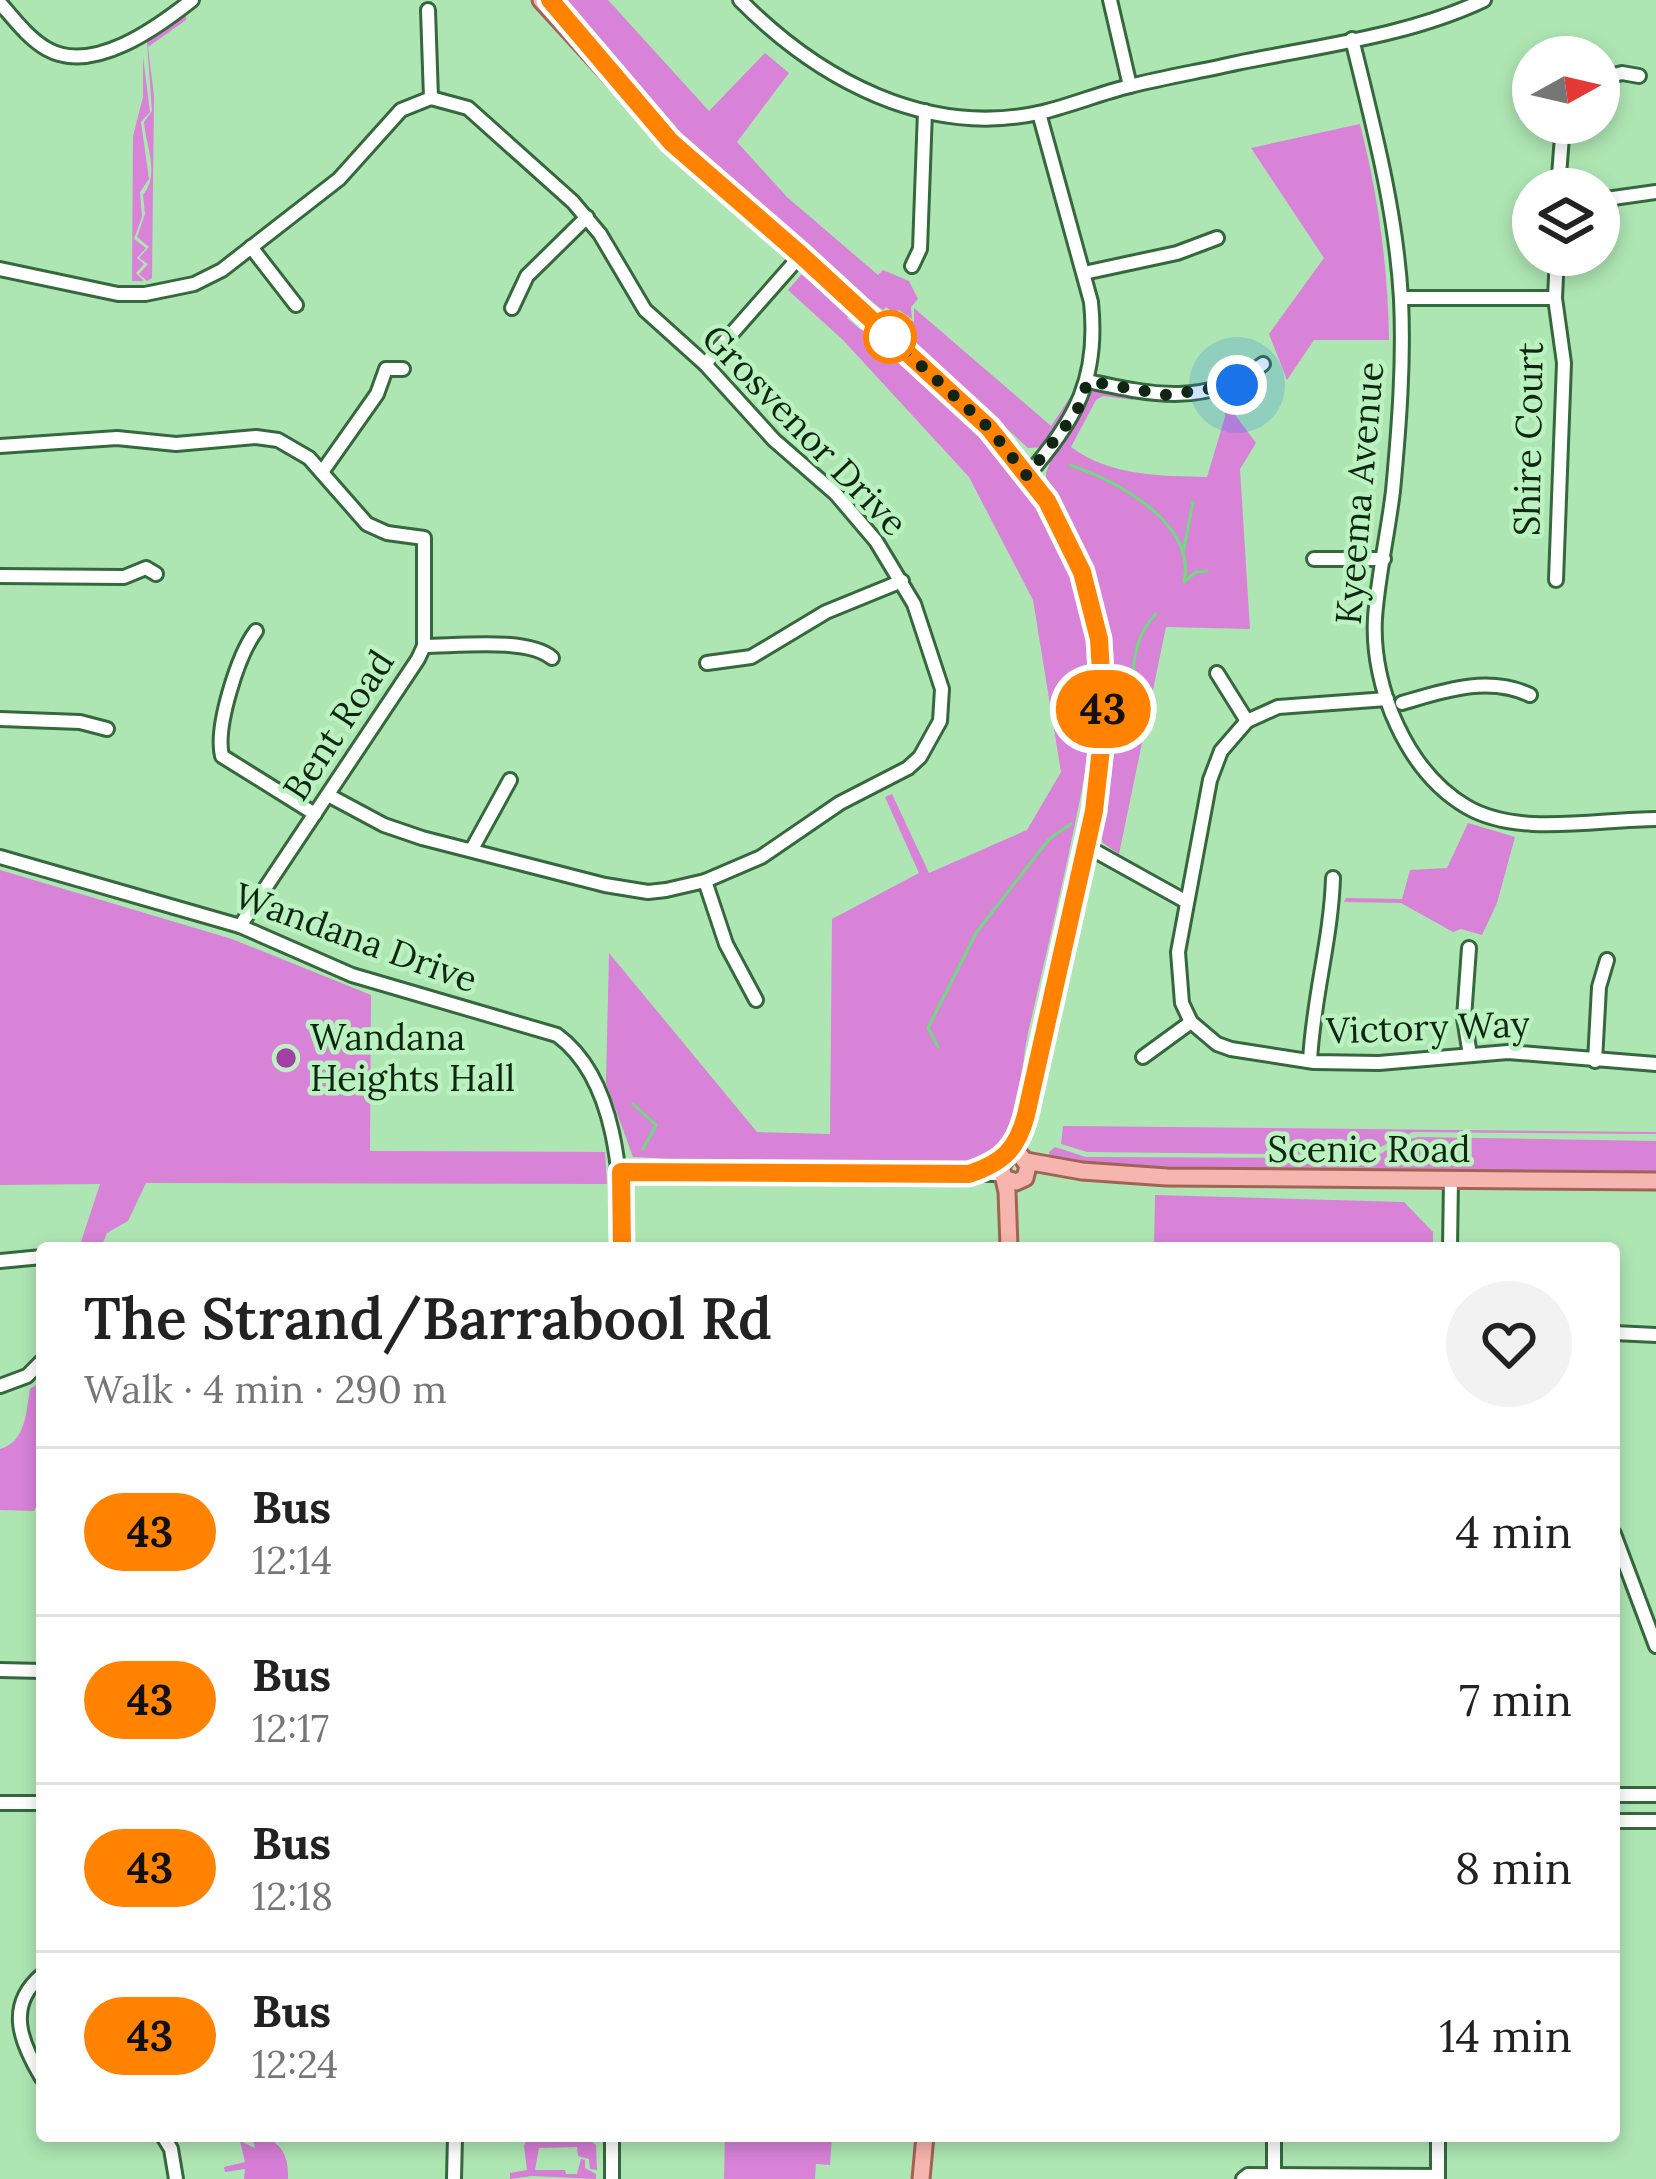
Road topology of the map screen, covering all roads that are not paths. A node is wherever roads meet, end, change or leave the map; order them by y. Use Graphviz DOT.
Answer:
graph roads {
  1 [pos="192,0"];
  2 [pos="546,0"];
  3 [pos="740,0"];
  4 [pos="1110,0"];
  5 [pos="1484,0"];
  6 [pos="0,3"];
  7 [pos="428,10"];
  8 [pos="1352,39"];
  9 [pos="1620,74"];
  10 [pos="1640,76"];
  11 [pos="1130,86"];
  12 [pos="431,98"];
  13 [pos="926,111"];
  14 [pos="1039,113"];
  15 [pos="1656,192"];
  16 [pos="1620,197"];
  17 [pos="587,217"];
  18 [pos="1216,238"];
  19 [pos="251,248"];
  20 [pos="801,255"];
  21 [pos="912,266"];
  22 [pos="0,269"];
  23 [pos="1084,273"];
  24 [pos="1556,276"];
  25 [pos="1401,298"];
  26 [pos="1555,298"];
  27 [pos="296,305"];
  28 [pos="512,308"];
  29 [pos="705,364"];
  30 [pos="1263,364"];
  31 [pos="403,369"];
  32 [pos="1088,381"];
  33 [pos="0,446"];
  34 [pos="322,472"];
  35 [pos="1027,476"];
  36 [pos="1314,559"];
  37 [pos="1384,559"];
  38 [pos="148,566"];
  39 [pos="0,576"];
  40 [pos="1556,580"];
  41 [pos="902,581"];
  42 [pos="256,631"];
  43 [pos="424,646"];
  44 [pos="552,658"];
  45 [pos="706,663"];
  46 [pos="1217,673"];
  47 [pos="1530,694"];
  48 [pos="1395,701"];
  49 [pos="0,719"];
  50 [pos="1247,721"];
  51 [pos="107,729"];
  52 [pos="510,780"];
  53 [pos="328,795"];
  54 [pos="315,814"];
  55 [pos="1656,819"];
  56 [pos="1086,846"];
  57 [pos="472,849"];
  58 [pos="0,854"];
  59 [pos="1334,878"];
  60 [pos="705,881"];
  61 [pos="1185,902"];
  62 [pos="240,926"];
  63 [pos="1469,948"];
  64 [pos="1606,960"];
  65 [pos="756,1000"];
  66 [pos="1191,1022"];
  67 [pos="1470,1055"];
  68 [pos="1143,1057"];
  69 [pos="1595,1060"];
  70 [pos="1310,1061"];
  71 [pos="1656,1064"];
  72 [pos="1020,1138"];
  73 [pos="1004,1167"];
  74 [pos="1024,1169"];
  75 [pos="621,1172"];
  76 [pos="1450,1179"];
  77 [pos="1656,1180"];
  78 [pos="622,1242"];
  79 [pos="1009,1242"];
  80 [pos="1010,1242"];
  81 [pos="1450,1242"];
  82 [pos="36,1258"];
  83 [pos="0,1261"];
  84 [pos="1620,1333"];
  85 [pos="1656,1335"];
  86 [pos="36,1367"];
  87 [pos="0,1386"];
  88 [pos="1620,1550"];
  89 [pos="1656,1646"];
  90 [pos="0,1670"];
  91 [pos="36,1671"];
  92 [pos="1620,1795"];
  93 [pos="1656,1795"];
  94 [pos="0,1803"];
  95 [pos="36,1804"];
  96 [pos="1620,1821"];
  97 [pos="1656,1821"];
  98 [pos="36,1983"];
  99 [pos="36,2066"];
  100 [pos="166,2142"];
  101 [pos="454,2142"];
  102 [pos="612,2142"];
  103 [pos="924,2142"];
  104 [pos="1274,2142"];
  105 [pos="1438,2142"];
  106 [pos="1274,2176"];
  107 [pos="1438,2178"];
  108 [pos="176,2179"];
  109 [pos="454,2179"];
  110 [pos="612,2179"];
  111 [pos="921,2179"];
  112 [pos="1243,2179"];
  1 -- 6 [label="street"];
  2 -- 20 [label="main road"];
  3 -- 13 [label="street"];
  4 -- 11 [label="street"];
  5 -- 8 [label="street"];
  7 -- 12 [label="street"];
  8 -- 11 [label="street"];
  8 -- 25 [label="street, Kyeema Avenue"];
  9 -- 10 [label="street"];
  11 -- 14 [label="street"];
  12 -- 17 [label="street, Grosvenor Drive"];
  12 -- 19 [label="street"];
  13 -- 14 [label="street"];
  13 -- 21 [label="street"];
  14 -- 23 [label="street"];
  15 -- 16 [label="street"];
  17 -- 28 [label="street"];
  17 -- 29 [label="street, Grosvenor Drive"];
  18 -- 23 [label="street"];
  19 -- 22 [label="street"];
  19 -- 27 [label="street"];
  20 -- 29 [label="street"];
  20 -- 35 [label="main road"];
  23 -- 32 [label="street"];
  24 -- 26 [label="street, Shire Court"];
  25 -- 26 [label="street"];
  25 -- 37 [label="street, Kyeema Avenue"];
  26 -- 40 [label="street, Shire Court"];
  29 -- 41 [label="street, Grosvenor Drive"];
  30 -- 32 [label="street"];
  31 -- 34 [label="street"];
  32 -- 35 [label="street"];
  33 -- 34 [label="street"];
  34 -- 43 [label="street, Bent Road"];
  35 -- 56 [label="main road"];
  36 -- 37 [label="street"];
  37 -- 48 [label="street, Kyeema Avenue"];
  38 -- 39 [label="street"];
  41 -- 45 [label="street"];
  41 -- 60 [label="street, Grosvenor Drive"];
  42 -- 54 [label="street"];
  43 -- 44 [label="street"];
  43 -- 53 [label="street, Bent Road"];
  46 -- 50 [label="street"];
  47 -- 48 [label="street"];
  48 -- 50 [label="street"];
  48 -- 55 [label="street, Kyeema Avenue"];
  49 -- 51 [label="street"];
  50 -- 61 [label="street"];
  52 -- 57 [label="street"];
  53 -- 54 [label="street, Bent Road"];
  53 -- 57 [label="street, Grosvenor Drive"];
  54 -- 62 [label="street, Bent Road"];
  56 -- 61 [label="street"];
  56 -- 72 [label="main road"];
  57 -- 60 [label="street, Grosvenor Drive"];
  58 -- 62 [label="street, Wandana Drive"];
  59 -- 70 [label="street"];
  60 -- 65 [label="street"];
  61 -- 66 [label="street"];
  62 -- 75 [label="street, Wandana Drive"];
  63 -- 67 [label="street"];
  64 -- 69 [label="street"];
  66 -- 68 [label="street"];
  66 -- 70 [label="street, Victory Way"];
  67 -- 69 [label="street, Victory Way"];
  67 -- 70 [label="street, Victory Way"];
  69 -- 71 [label="street, Victory Way"];
  72 -- 73 [label="main road"];
  72 -- 74 [label="main road"];
  73 -- 74 [label="main road"];
  73 -- 74 [label="main road"];
  73 -- 75 [label="street"];
  73 -- 79 [label="main road"];
  74 -- 76 [label="main road, Scenic Road"];
  74 -- 80 [label="main road"];
  75 -- 78 [label="street, Wandana Drive"];
  76 -- 77 [label="main road, Scenic Road"];
  76 -- 81 [label="street"];
  82 -- 83 [label="street"];
  84 -- 85 [label="street"];
  86 -- 87 [label="street"];
  88 -- 89 [label="street"];
  90 -- 91 [label="street"];
  92 -- 93 [label="street"];
  94 -- 95 [label="street"];
  96 -- 97 [label="street"];
  98 -- 99 [label="street"];
  100 -- 108 [label="street"];
  101 -- 109 [label="street"];
  102 -- 110 [label="street"];
  103 -- 111 [label="main road"];
  104 -- 106 [label="street"];
  105 -- 107 [label="street"];
  106 -- 107 [label="street"];
  106 -- 112 [label="street"];
}
